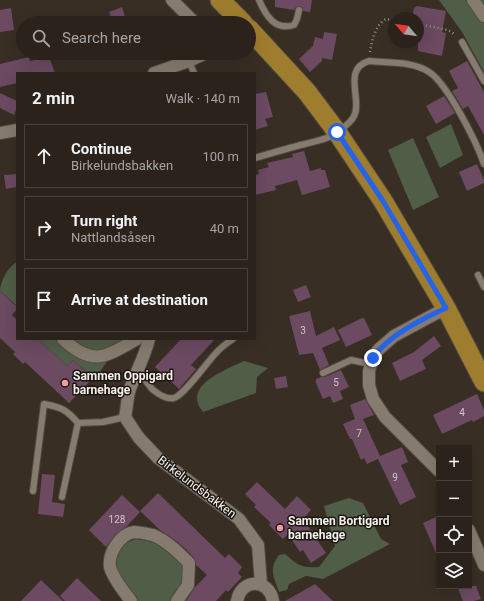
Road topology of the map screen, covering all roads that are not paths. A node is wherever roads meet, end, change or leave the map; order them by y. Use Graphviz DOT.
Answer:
graph roads {
  1 [pos="172,0"];
  2 [pos="220,0"];
  3 [pos="259,0"];
  4 [pos="473,0"];
  5 [pos="299,10"];
  6 [pos="188,16"];
  7 [pos="236,16"];
  8 [pos="484,16"];
  9 [pos="256,37"];
  10 [pos="462,42"];
  11 [pos="189,61"];
  12 [pos="157,72"];
  13 [pos="194,72"];
  14 [pos="484,81"];
  15 [pos="16,130"];
  16 [pos="337,132"];
  17 [pos="0,133"];
  18 [pos="256,158"];
  19 [pos="484,164"];
  20 [pos="478,275"];
  21 [pos="484,287"];
  22 [pos="446,308"];
  23 [pos="63,340"];
  24 [pos="135,340"];
  25 [pos="149,340"];
  26 [pos="232,340"];
  27 [pos="140,362"];
  28 [pos="370,364"];
  29 [pos="322,374"];
  30 [pos="484,382"];
  31 [pos="125,417"];
  32 [pos="78,423"];
  33 [pos="436,468"];
  34 [pos="33,491"];
  35 [pos="62,497"];
  36 [pos="472,537"];
  37 [pos="484,566"];
  38 [pos="261,584"];
  39 [pos="131,601"];
  40 [pos="177,601"];
  41 [pos="237,601"];
  42 [pos="273,601"];
  1 -- 6 [label="street"];
  2 -- 7 [label="main road"];
  3 -- 5 [label="lane"];
  4 -- 8 [label="street"];
  9 -- 16 [label="main road"];
  10 -- 14 [label="lane"];
  11 -- 12 [label="street"];
  11 -- 13 [label="lane"];
  15 -- 17 [label="street"];
  16 -- 18 [label="lane"];
  16 -- 19 [label="lane"];
  16 -- 22 [label="main road"];
  20 -- 21 [label="lane"];
  22 -- 28 [label="street"];
  22 -- 30 [label="main road"];
  23 -- 24 [label="street"];
  25 -- 27 [label="street"];
  26 -- 27 [label="lane"];
  27 -- 31 [label="street"];
  28 -- 29 [label="lane"];
  28 -- 33 [label="street"];
  31 -- 32 [label="lane"];
  31 -- 38 [label="street, Birkelundsbakken"];
  32 -- 34 [label="lane"];
  32 -- 35 [label="lane"];
  36 -- 37 [label="street"];
  38 -- 41 [label="street"];
  38 -- 42 [label="street"];
  39 -- 40 [label="street"];
}
